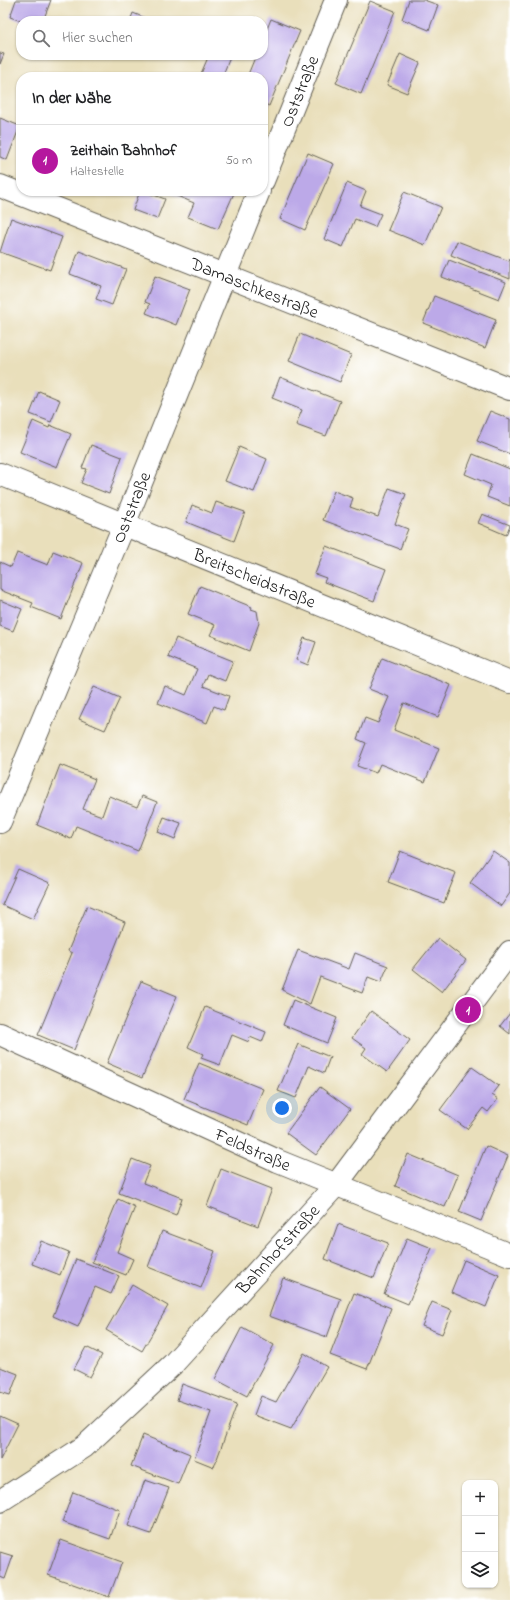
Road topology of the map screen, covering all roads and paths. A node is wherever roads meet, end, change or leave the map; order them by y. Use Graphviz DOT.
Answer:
graph roads {
  1 [pos="335,0"];
  2 [pos="268,169"];
  3 [pos="0,186"];
  4 [pos="16,192"];
  5 [pos="25,196"];
  6 [pos="257,196"];
  7 [pos="226,275"];
  8 [pos="510,389"];
  9 [pos="0,474"];
  10 [pos="124,525"];
  11 [pos="510,682"];
  12 [pos="0,822"];
  13 [pos="510,952"];
  14 [pos="0,1034"];
  15 [pos="336,1186"];
  16 [pos="510,1255"];
  17 [pos="0,1502"];
  1 -- 2 [label="street, Oststraße"];
  3 -- 4 [label="street, Damaschkestraße"];
  5 -- 7 [label="street, Damaschkestraße"];
  6 -- 7 [label="street, Oststraße"];
  7 -- 8 [label="street, Damaschkestraße"];
  7 -- 10 [label="street, Oststraße"];
  9 -- 10 [label="street, Breitscheidstraße"];
  10 -- 11 [label="street, Breitscheidstraße"];
  10 -- 12 [label="street, Oststraße"];
  13 -- 15 [label="street, Bahnhofstraße"];
  14 -- 15 [label="street, Feldstraße"];
  15 -- 16 [label="street, Feldstraße"];
  15 -- 17 [label="street, Bahnhofstraße"];
}
